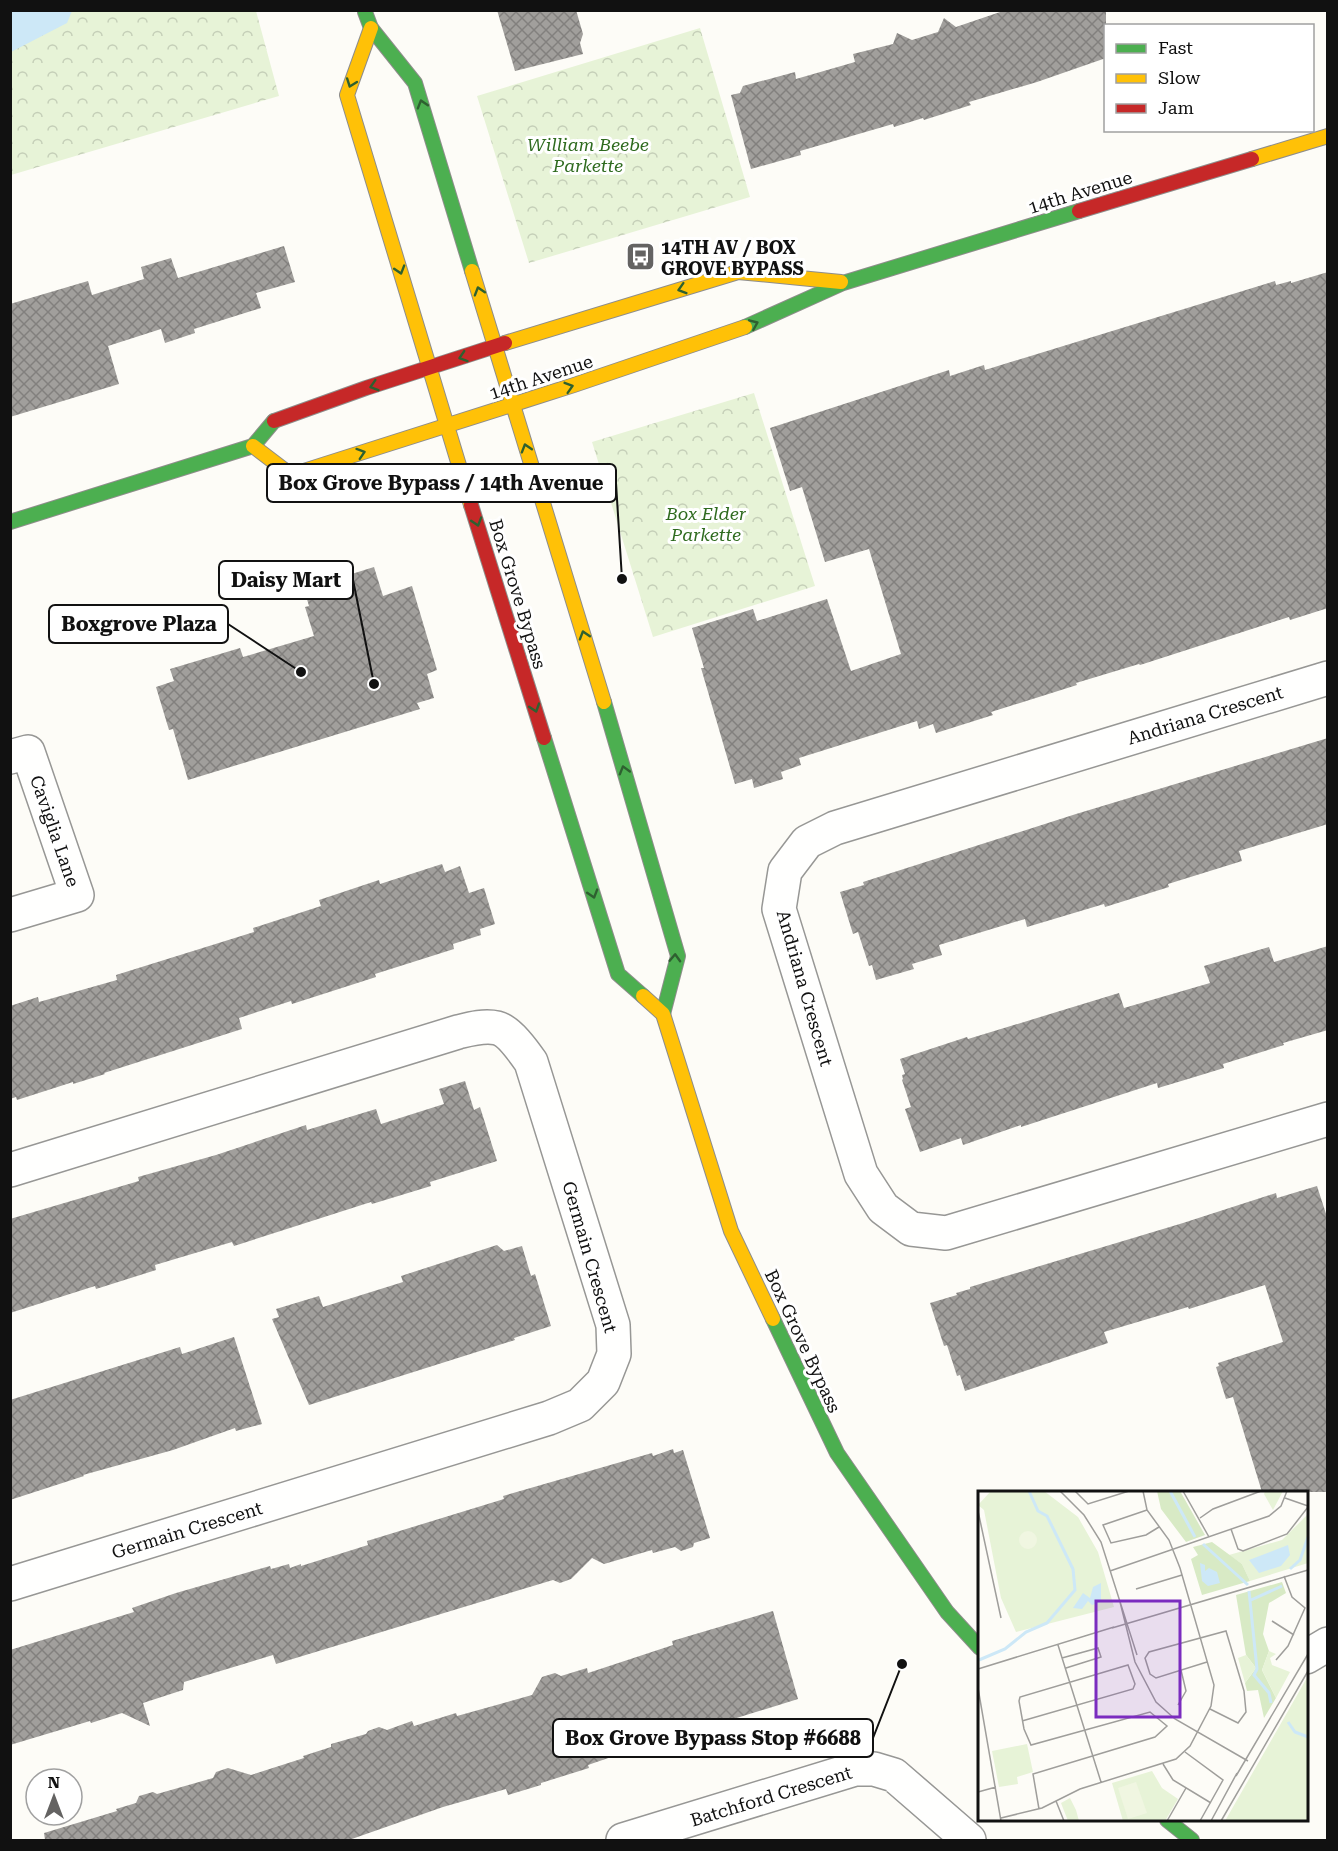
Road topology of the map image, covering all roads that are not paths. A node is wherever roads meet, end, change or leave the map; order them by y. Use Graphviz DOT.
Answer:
graph roads {
  1 [pos="365,10"];
  2 [pos="370,28"];
  3 [pos="1328,136"];
  4 [pos="843,283"];
  5 [pos="496,347"];
  6 [pos="430,368"];
  7 [pos="513,405"];
  8 [pos="447,426"];
  9 [pos="253,446"];
  10 [pos="10,522"];
  11 [pos="1328,678"];
  12 [pos="10,757"];
  13 [pos="10,915"];
  14 [pos="663,1014"];
  15 [pos="1328,1119"];
  16 [pos="10,1170"];
  17 [pos="10,1584"];
  18 [pos="1328,1644"];
  19 [pos="978,1646"];
  20 [pos="1308,1655"];
  21 [pos="1168,1821"];
  22 [pos="623,1840"];
  23 [pos="969,1840"];
  24 [pos="1192,1840"];
  1 -- 2 [label="main road"];
  5 -- 2 [label="main road, one-way"];
  2 -- 6 [label="main road, Box Grove Bypass, one-way"];
  3 -- 4 [label="main road, 14th Avenue"];
  4 -- 5 [label="main road, 14th Avenue, one-way"];
  7 -- 4 [label="main road, 14th Avenue, one-way"];
  5 -- 6 [label="main road, 14th Avenue, one-way"];
  5 -- 7 [label="main road"];
  6 -- 8 [label="main road, Box Grove Bypass"];
  6 -- 9 [label="main road, 14th Avenue, one-way"];
  7 -- 8 [label="main road, 14th Avenue"];
  14 -- 7 [label="main road, one-way"];
  9 -- 8 [label="main road, 14th Avenue, one-way"];
  8 -- 14 [label="main road, Box Grove Bypass, one-way"];
  9 -- 10 [label="main road"];
  11 -- 15 [label="street, Andriana Crescent"];
  12 -- 13 [label="street, Caviglia Lane"];
  14 -- 19 [label="main road, Box Grove Bypass"];
  16 -- 17 [label="street, Germain Crescent"];
  18 -- 20 [label="street"];
  21 -- 24 [label="main road"];
  22 -- 23 [label="street, Batchford Crescent"];
}
